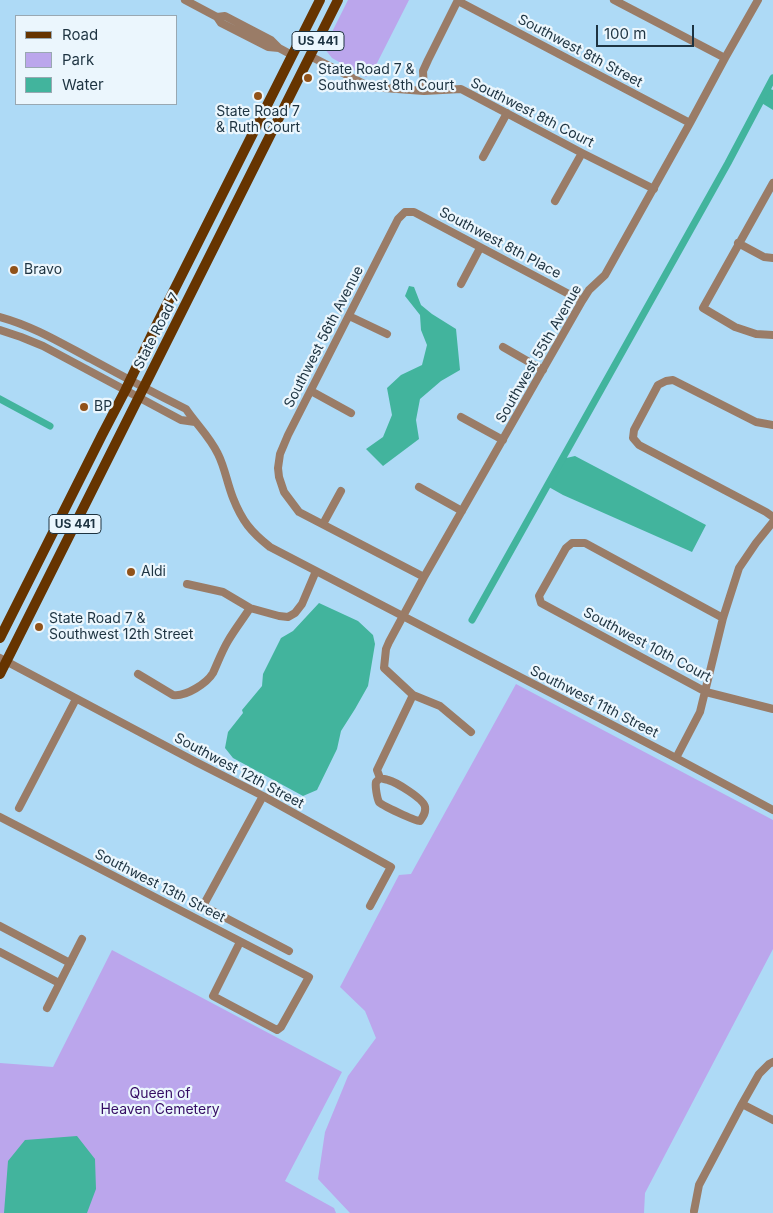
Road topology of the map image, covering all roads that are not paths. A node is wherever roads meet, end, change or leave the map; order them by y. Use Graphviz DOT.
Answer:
graph roads {
  1 [pos="185,0"];
  2 [pos="320,0"];
  3 [pos="338,0"];
  4 [pos="458,0"];
  5 [pos="614,0"];
  6 [pos="758,0"];
  7 [pos="310,20"];
  8 [pos="292,55"];
  9 [pos="310,56"];
  10 [pos="725,58"];
  11 [pos="297,82"];
  12 [pos="424,91"];
  13 [pos="507,113"];
  14 [pos="690,123"];
  15 [pos="582,153"];
  16 [pos="483,157"];
  17 [pos="229,180"];
  18 [pos="773,183"];
  19 [pos="654,189"];
  20 [pos="555,201"];
  21 [pos="405,212"];
  22 [pos="224,228"];
  23 [pos="738,244"];
  24 [pos="480,248"];
  25 [pos="773,258"];
  26 [pos="462,284"];
  27 [pos="582,301"];
  28 [pos="349,316"];
  29 [pos="0,317"];
  30 [pos="0,330"];
  31 [pos="388,334"];
  32 [pos="773,335"];
  33 [pos="503,347"];
  34 [pos="543,370"];
  35 [pos="130,380"];
  36 [pos="144,387"];
  37 [pos="125,391"];
  38 [pos="311,391"];
  39 [pos="139,397"];
  40 [pos="351,413"];
  41 [pos="461,417"];
  42 [pos="195,422"];
  43 [pos="773,425"];
  44 [pos="503,440"];
  45 [pos="419,487"];
  46 [pos="341,491"];
  47 [pos="462,511"];
  48 [pos="773,518"];
  49 [pos="773,522"];
  50 [pos="323,524"];
  51 [pos="316,571"];
  52 [pos="424,577"];
  53 [pos="187,584"];
  54 [pos="250,608"];
  55 [pos="403,617"];
  56 [pos="723,618"];
  57 [pos="0,638"];
  58 [pos="3,660"];
  59 [pos="0,674"];
  60 [pos="138,674"];
  61 [pos="706,692"];
  62 [pos="413,694"];
  63 [pos="76,698"];
  64 [pos="773,709"];
  65 [pos="471,732"];
  66 [pos="676,758"];
  67 [pos="380,778"];
  68 [pos="262,796"];
  69 [pos="19,808"];
  70 [pos="773,810"];
  71 [pos="0,817"];
  72 [pos="370,906"];
  73 [pos="0,926"];
  74 [pos="82,938"];
  75 [pos="240,942"];
  76 [pos="289,951"];
  77 [pos="0,952"];
  78 [pos="70,963"];
  79 [pos="59,983"];
  80 [pos="47,1008"];
  81 [pos="773,1062"];
  82 [pos="742,1104"];
  83 [pos="773,1120"];
  84 [pos="694,1211"];
  1 -- 8 [label="street"];
  2 -- 7 [label="main road, State Road 7 / US 441"];
  3 -- 9 [label="main road, State Road 7 / US 441"];
  4 -- 12 [label="street"];
  4 -- 14 [label="street, Southwest 8th Street"];
  5 -- 10 [label="street"];
  6 -- 10 [label="street, Southwest 55th Avenue"];
  7 -- 8 [label="main road, State Road 7 / US 441"];
  7 -- 9 [label="main road"];
  8 -- 11 [label="main road"];
  8 -- 17 [label="main road, State Road 7 / US 441"];
  9 -- 11 [label="main road, State Road 7 / US 441"];
  9 -- 12 [label="street, Southwest 8th Court"];
  10 -- 14 [label="street, Southwest 55th Avenue"];
  11 -- 22 [label="main road, State Road 7 / US 441"];
  12 -- 13 [label="street, Southwest 8th Court"];
  13 -- 15 [label="street, Southwest 8th Court"];
  13 -- 16 [label="street"];
  14 -- 19 [label="street, Southwest 55th Avenue"];
  15 -- 19 [label="street, Southwest 8th Court"];
  15 -- 20 [label="street"];
  17 -- 22 [label="main road"];
  17 -- 35 [label="main road, State Road 7 / US 441"];
  18 -- 23 [label="street"];
  19 -- 27 [label="street, Southwest 55th Avenue"];
  21 -- 24 [label="street, Southwest 8th Place"];
  21 -- 28 [label="street, Southwest 56th Avenue"];
  22 -- 36 [label="main road, State Road 7 / US 441"];
  23 -- 25 [label="street"];
  23 -- 32 [label="street"];
  24 -- 26 [label="street"];
  24 -- 27 [label="street, Southwest 8th Place"];
  27 -- 34 [label="street, Southwest 55th Avenue"];
  28 -- 31 [label="street"];
  28 -- 38 [label="street, Southwest 56th Avenue"];
  29 -- 35 [label="street, Southwest 11th Street"];
  30 -- 37 [label="street"];
  33 -- 34 [label="street"];
  34 -- 44 [label="street, Southwest 55th Avenue"];
  35 -- 36 [label="street, Southwest 11th Street"];
  35 -- 37 [label="main road, State Road 7 / US 441"];
  36 -- 39 [label="main road, State Road 7 / US 441"];
  36 -- 42 [label="street, Southwest 11th Street"];
  37 -- 39 [label="street"];
  37 -- 57 [label="main road, State Road 7 / US 441"];
  38 -- 40 [label="street"];
  38 -- 50 [label="street, Southwest 56th Avenue"];
  39 -- 42 [label="street"];
  39 -- 58 [label="main road, State Road 7 / US 441"];
  41 -- 44 [label="street"];
  42 -- 51 [label="street, Southwest 11th Street"];
  43 -- 48 [label="street"];
  44 -- 47 [label="street, Southwest 55th Avenue"];
  45 -- 47 [label="street"];
  46 -- 50 [label="street"];
  47 -- 52 [label="street, Southwest 55th Avenue"];
  49 -- 56 [label="street"];
  50 -- 52 [label="street"];
  51 -- 54 [label="street"];
  51 -- 55 [label="street, Southwest 11th Street"];
  52 -- 55 [label="street, Southwest 55th Avenue"];
  53 -- 54 [label="street"];
  54 -- 60 [label="street"];
  55 -- 62 [label="street"];
  55 -- 66 [label="street, Southwest 11th Street"];
  56 -- 61 [label="street"];
  56 -- 61 [label="street, Southwest 10th Court"];
  58 -- 59 [label="main road, State Road 7 / US 441"];
  58 -- 63 [label="street, Southwest 12th Street"];
  61 -- 64 [label="street, Southwest 10th Court"];
  61 -- 66 [label="street"];
  62 -- 65 [label="street"];
  62 -- 67 [label="street"];
  63 -- 68 [label="street, Southwest 12th Street"];
  63 -- 69 [label="street"];
  66 -- 70 [label="street, Southwest 11th Street"];
  67 -- 67 [label="street"];
  68 -- 72 [label="street, Southwest 12th Street"];
  68 -- 76 [label="street"];
  71 -- 75 [label="street, Southwest 13th Street"];
  73 -- 78 [label="street"];
  74 -- 78 [label="street"];
  75 -- 75 [label="street, Southwest 13th Street"];
  77 -- 79 [label="street"];
  78 -- 79 [label="street"];
  79 -- 80 [label="street"];
  81 -- 82 [label="street"];
  82 -- 83 [label="street"];
  82 -- 84 [label="street"];
}
